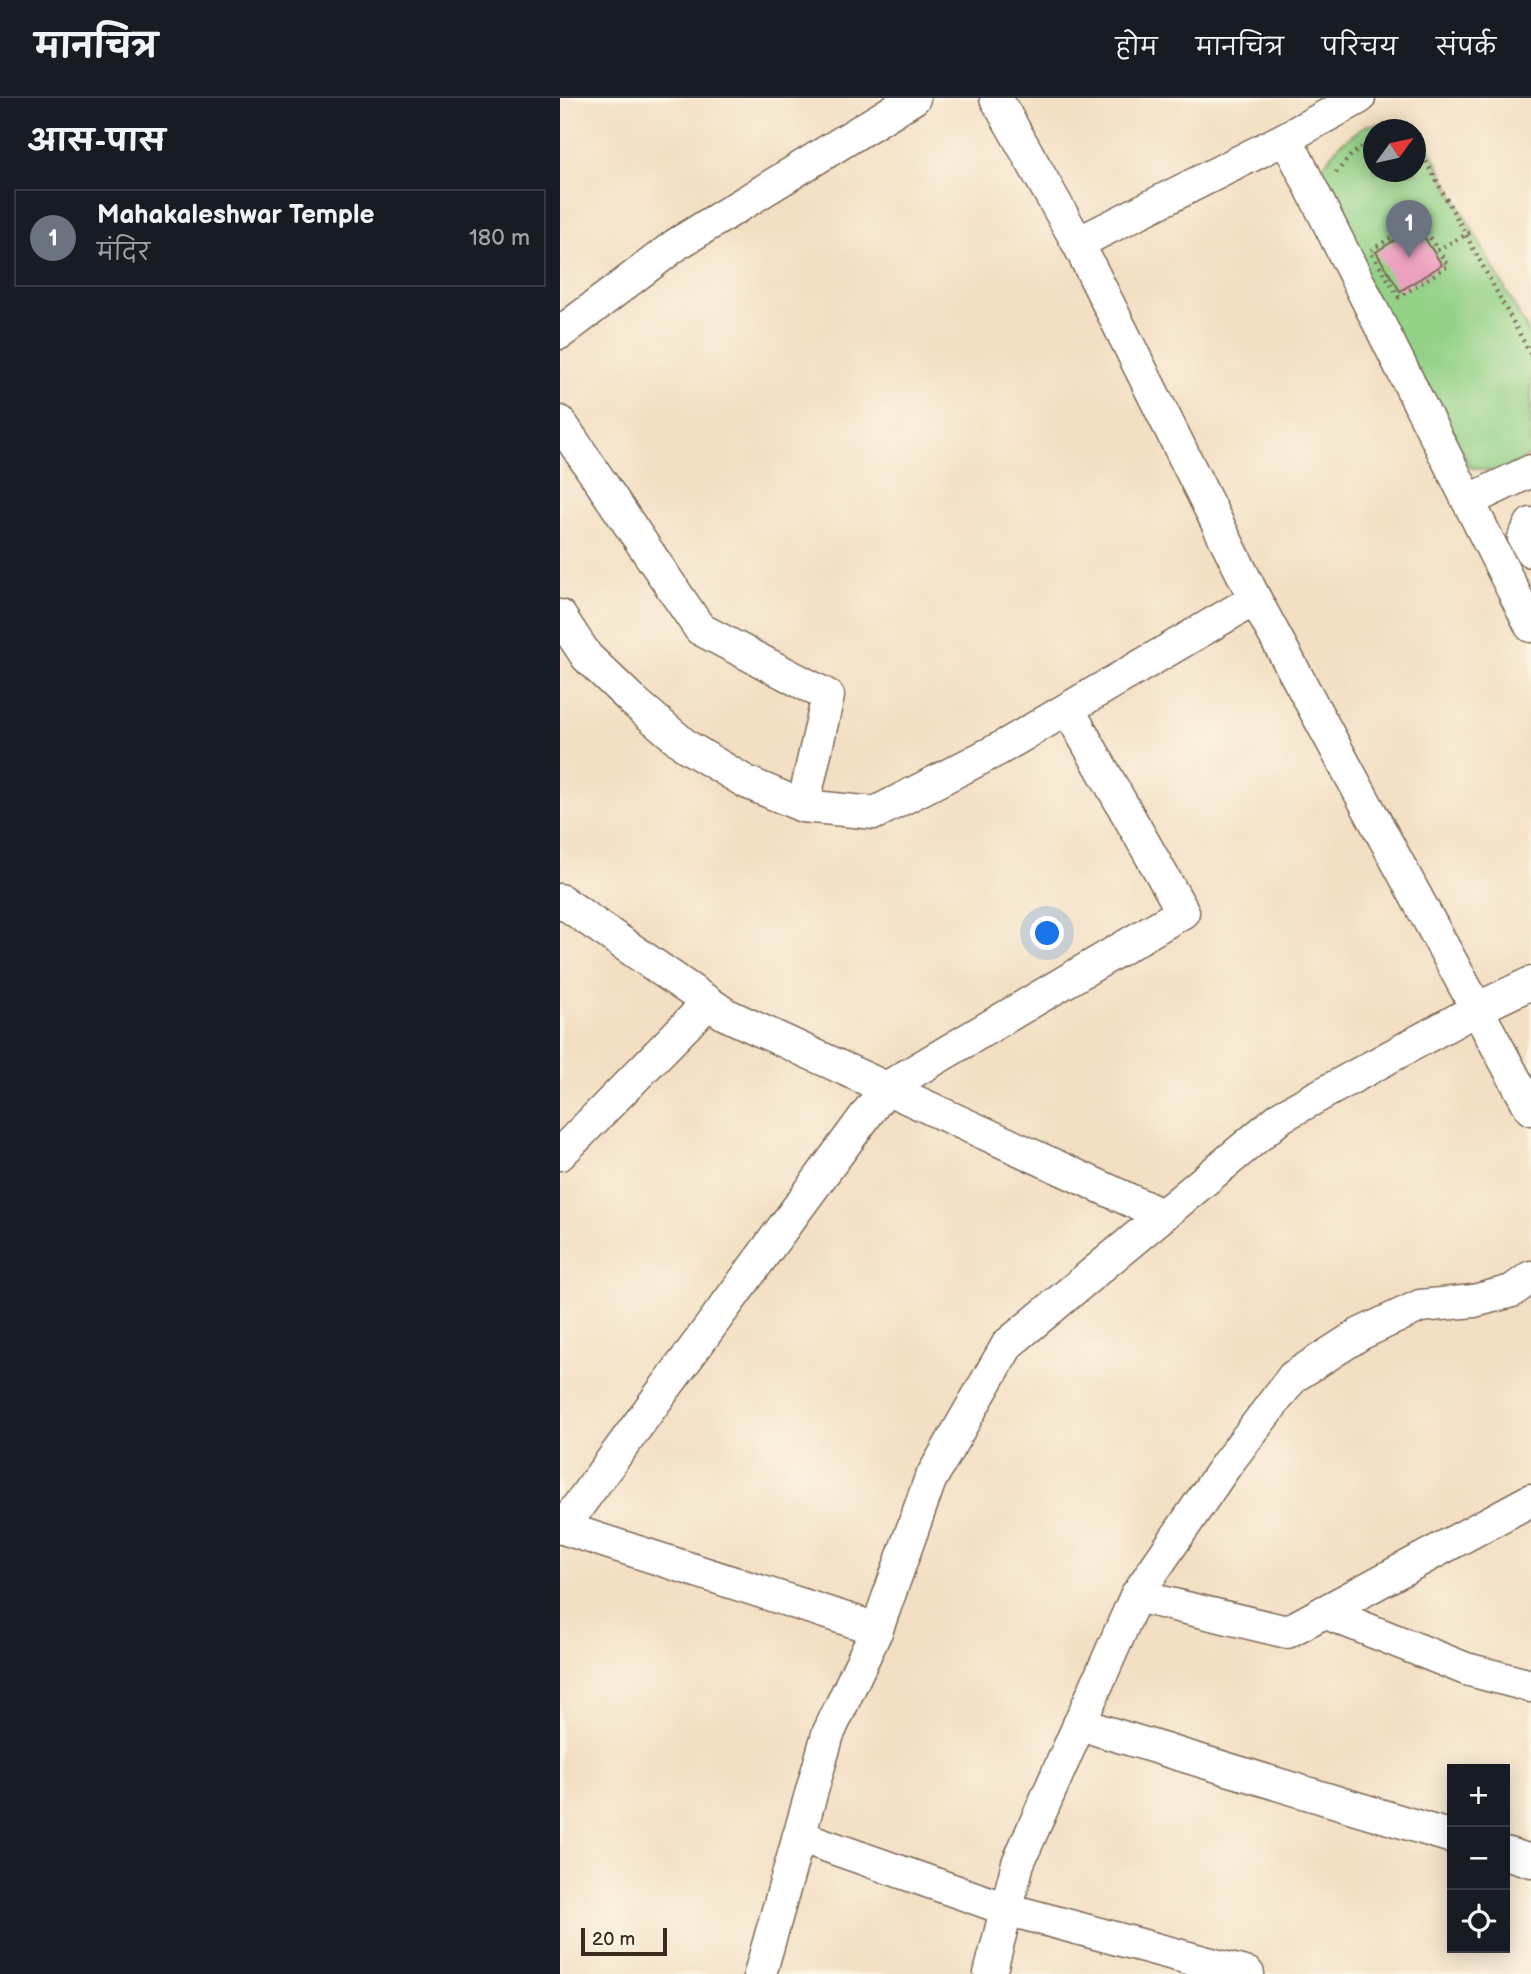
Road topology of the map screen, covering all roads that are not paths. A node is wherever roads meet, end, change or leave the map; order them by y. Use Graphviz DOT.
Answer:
graph roads {
  1 [pos="914,98"];
  2 [pos="996,98"];
  3 [pos="1359,98"];
  4 [pos="1286,138"];
  5 [pos="1078,243"];
  6 [pos="560,333"];
  7 [pos="560,422"];
  8 [pos="1531,471"];
  9 [pos="1468,501"];
  10 [pos="1531,524"];
  11 [pos="1531,551"];
  12 [pos="1255,599"];
  13 [pos="560,615"];
  14 [pos="1531,626"];
  15 [pos="1068,709"];
  16 [pos="803,806"];
  17 [pos="560,900"];
  18 [pos="1531,983"];
  19 [pos="708,1003"];
  20 [pos="1477,1009"];
  21 [pos="886,1088"];
  22 [pos="1531,1109"];
  23 [pos="560,1154"];
  24 [pos="1163,1215"];
  25 [pos="1531,1277"];
  26 [pos="1531,1500"];
  27 [pos="561,1528"];
  28 [pos="1136,1597"];
  29 [pos="1324,1612"];
  30 [pos="877,1629"];
  31 [pos="1531,1686"];
  32 [pos="1079,1724"];
  33 [pos="1447,1835"];
  34 [pos="799,1837"];
  35 [pos="1510,1855"];
  36 [pos="1531,1861"];
  37 [pos="1006,1909"];
  38 [pos="760,1974"];
  39 [pos="990,1974"];
  40 [pos="1248,1974"];
  1 -- 6 [label="street"];
  2 -- 5 [label="street"];
  3 -- 4 [label="street"];
  4 -- 5 [label="street"];
  4 -- 9 [label="street"];
  5 -- 12 [label="street"];
  7 -- 16 [label="street"];
  8 -- 9 [label="street"];
  9 -- 14 [label="street"];
  10 -- 11 [label="street"];
  12 -- 15 [label="street"];
  12 -- 20 [label="street"];
  13 -- 16 [label="street"];
  15 -- 16 [label="street"];
  15 -- 21 [label="street"];
  17 -- 19 [label="street"];
  18 -- 20 [label="street"];
  19 -- 21 [label="street"];
  19 -- 23 [label="street"];
  20 -- 22 [label="street"];
  20 -- 24 [label="street"];
  21 -- 24 [label="street"];
  21 -- 27 [label="street"];
  24 -- 30 [label="street"];
  25 -- 28 [label="street"];
  26 -- 29 [label="street"];
  27 -- 30 [label="street"];
  28 -- 29 [label="street"];
  28 -- 32 [label="street"];
  29 -- 31 [label="street"];
  30 -- 34 [label="street"];
  32 -- 33 [label="street"];
  32 -- 37 [label="street"];
  34 -- 37 [label="street"];
  34 -- 38 [label="street"];
  35 -- 36 [label="street"];
  37 -- 39 [label="street"];
  37 -- 40 [label="street"];
}
